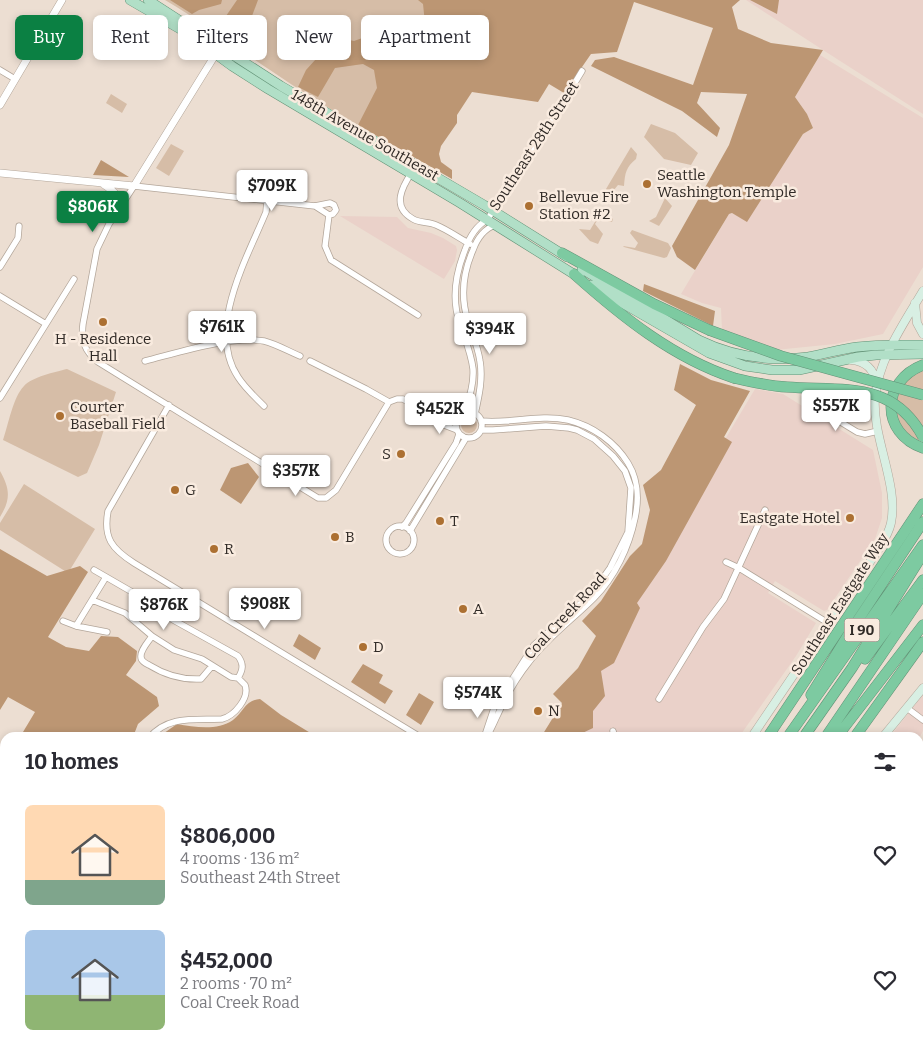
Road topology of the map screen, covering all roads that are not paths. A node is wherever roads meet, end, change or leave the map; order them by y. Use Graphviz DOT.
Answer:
graph roads {
  1 [pos="62,0"];
  2 [pos="130,0"];
  3 [pos="148,0"];
  4 [pos="178,18"];
  5 [pos="178,28"];
  6 [pos="212,60"];
  7 [pos="230,60"];
  8 [pos="0,70"];
  9 [pos="582,71"];
  10 [pos="15,79"];
  11 [pos="0,105"];
  12 [pos="413,170"];
  13 [pos="0,173"];
  14 [pos="101,182"];
  15 [pos="134,186"];
  16 [pos="267,200"];
  17 [pos="315,206"];
  18 [pos="493,210"];
  19 [pos="118,211"];
  20 [pos="329,216"];
  21 [pos="491,222"];
  22 [pos="19,226"];
  23 [pos="468,243"];
  24 [pos="474,247"];
  25 [pos="562,253"];
  26 [pos="0,267"];
  27 [pos="578,272"];
  28 [pos="74,278"];
  29 [pos="923,291"];
  30 [pos="0,296"];
  31 [pos="916,303"];
  32 [pos="418,315"];
  33 [pos="46,324"];
  34 [pos="923,334"];
  35 [pos="227,342"];
  36 [pos="923,344"];
  37 [pos="892,346"];
  38 [pos="923,354"];
  39 [pos="888,355"];
  40 [pos="300,356"];
  41 [pos="146,360"];
  42 [pos="841,360"];
  43 [pos="310,361"];
  44 [pos="923,365"];
  45 [pos="877,386"];
  46 [pos="923,395"];
  47 [pos="0,398"];
  48 [pos="389,402"];
  49 [pos="808,402"];
  50 [pos="169,405"];
  51 [pos="264,406"];
  52 [pos="464,413"];
  53 [pos="476,414"];
  54 [pos="436,418"];
  55 [pos="458,419"];
  56 [pos="481,421"];
  57 [pos="481,430"];
  58 [pos="878,431"];
  59 [pos="458,432"];
  60 [pos="923,437"];
  61 [pos="466,438"];
  62 [pos="923,448"];
  63 [pos="923,504"];
  64 [pos="764,510"];
  65 [pos="923,516"];
  66 [pos="923,522"];
  67 [pos="402,526"];
  68 [pos="410,531"];
  69 [pos="923,544"];
  70 [pos="923,554"];
  71 [pos="726,562"];
  72 [pos="894,564"];
  73 [pos="739,568"];
  74 [pos="94,570"];
  75 [pos="106,577"];
  76 [pos="923,580"];
  77 [pos="923,594"];
  78 [pos="92,600"];
  79 [pos="64,621"];
  80 [pos="828,623"];
  81 [pos="923,625"];
  82 [pos="76,626"];
  83 [pos="107,632"];
  84 [pos="152,636"];
  85 [pos="923,642"];
  86 [pos="923,648"];
  87 [pos="212,666"];
  88 [pos="901,673"];
  89 [pos="238,678"];
  90 [pos="923,688"];
  91 [pos="659,699"];
  92 [pos="907,708"];
  93 [pos="802,716"];
  94 [pos="923,720"];
  95 [pos="155,732"];
  96 [pos="412,732"];
  97 [pos="487,732"];
  98 [pos="488,732"];
  99 [pos="755,732"];
  100 [pos="771,732"];
  101 [pos="791,732"];
  102 [pos="807,732"];
  103 [pos="813,732"];
  104 [pos="829,732"];
  105 [pos="841,732"];
  106 [pos="858,732"];
  107 [pos="887,732"];
  1 -- 10 [label="street"];
  2 -- 5 [label="main road, 148th Avenue Southeast"];
  3 -- 4 [label="main road, 148th Avenue Southeast"];
  6 -- 15 [label="street"];
  7 -- 12 [label="main road, 148th Avenue Southeast"];
  8 -- 10 [label="street"];
  9 -- 18 [label="street, Southeast 28th Street"];
  10 -- 11 [label="street"];
  12 -- 18 [label="main road, 148th Avenue Southeast"];
  12 -- 21 [label="main road, 148th Avenue Southeast"];
  12 -- 23 [label="street"];
  13 -- 14 [label="street"];
  14 -- 15 [label="street"];
  14 -- 19 [label="street"];
  15 -- 16 [label="street"];
  15 -- 19 [label="street"];
  16 -- 17 [label="street"];
  16 -- 35 [label="street"];
  17 -- 20 [label="street"];
  17 -- 20 [label="street"];
  18 -- 21 [label="street, Southeast 28th Street"];
  18 -- 25 [label="main road, 148th Avenue Southeast"];
  19 -- 50 [label="street"];
  20 -- 32 [label="street"];
  21 -- 23 [label="street, Southeast 28th Street"];
  21 -- 24 [label="street, Southeast 28th Street"];
  21 -- 27 [label="main road, 148th Avenue Southeast"];
  22 -- 26 [label="street"];
  23 -- 24 [label="street"];
  23 -- 52 [label="street, Southeast 28th Street"];
  24 -- 53 [label="street"];
  25 -- 27 [label="main road, 148th Avenue Southeast"];
  25 -- 46 [label="highway, bridge"];
  27 -- 37 [label="main road, 148th Avenue Southeast"];
  27 -- 42 [label="main road, 148th Avenue Southeast"];
  27 -- 60 [label="highway, bridge"];
  28 -- 33 [label="street"];
  29 -- 31 [label="main road, Southeast Eastgate Way"];
  30 -- 33 [label="street"];
  31 -- 34 [label="main road"];
  31 -- 37 [label="main road, Southeast Eastgate Way"];
  33 -- 47 [label="street"];
  35 -- 40 [label="street"];
  35 -- 41 [label="street"];
  35 -- 51 [label="street"];
  36 -- 37 [label="main road, 148th Avenue Southeast"];
  37 -- 39 [label="main road, Southeast Eastgate Way"];
  38 -- 39 [label="main road, 148th Avenue Southeast"];
  39 -- 42 [label="main road, 148th Avenue Southeast"];
  39 -- 45 [label="main road, Southeast Eastgate Way"];
  42 -- 45 [label="main road"];
  43 -- 48 [label="street"];
  44 -- 62 [label="highway"];
  45 -- 58 [label="main road, Southeast Eastgate Way"];
  48 -- 50 [label="street"];
  48 -- 54 [label="street"];
  49 -- 58 [label="street"];
  50 -- 96 [label="street"];
  52 -- 53 [label="street"];
  52 -- 55 [label="street"];
  53 -- 56 [label="street"];
  54 -- 55 [label="street"];
  54 -- 59 [label="street"];
  55 -- 59 [label="street"];
  56 -- 57 [label="street"];
  56 -- 98 [label="street, Coal Creek Road"];
  57 -- 61 [label="street"];
  57 -- 97 [label="street, Coal Creek Road"];
  58 -- 80 [label="main road, Southeast Eastgate Way"];
  59 -- 61 [label="street"];
  59 -- 67 [label="street"];
  61 -- 68 [label="street"];
  63 -- 100 [label="highway"];
  64 -- 73 [label="street"];
  65 -- 72 [label="highway"];
  66 -- 72 [label="highway"];
  67 -- 68 [label="street"];
  67 -- 68 [label="street"];
  69 -- 93 [label="highway, I 90"];
  70 -- 102 [label="highway"];
  71 -- 73 [label="street"];
  72 -- 93 [label="highway"];
  73 -- 80 [label="street"];
  73 -- 91 [label="street"];
  74 -- 75 [label="street"];
  75 -- 78 [label="street"];
  75 -- 89 [label="street"];
  76 -- 103 [label="highway"];
  77 -- 104 [label="highway, I 90"];
  78 -- 82 [label="street"];
  78 -- 84 [label="street"];
  79 -- 82 [label="street"];
  80 -- 99 [label="main road, Southeast Eastgate Way"];
  81 -- 105 [label="highway"];
  82 -- 83 [label="street"];
  84 -- 87 [label="street"];
  84 -- 87 [label="street"];
  85 -- 88 [label="highway"];
  86 -- 88 [label="highway"];
  87 -- 89 [label="street"];
  88 -- 106 [label="highway"];
  89 -- 95 [label="street"];
  90 -- 92 [label="main road"];
  92 -- 94 [label="street"];
  92 -- 107 [label="main road"];
  93 -- 101 [label="highway, I 90"];
}
